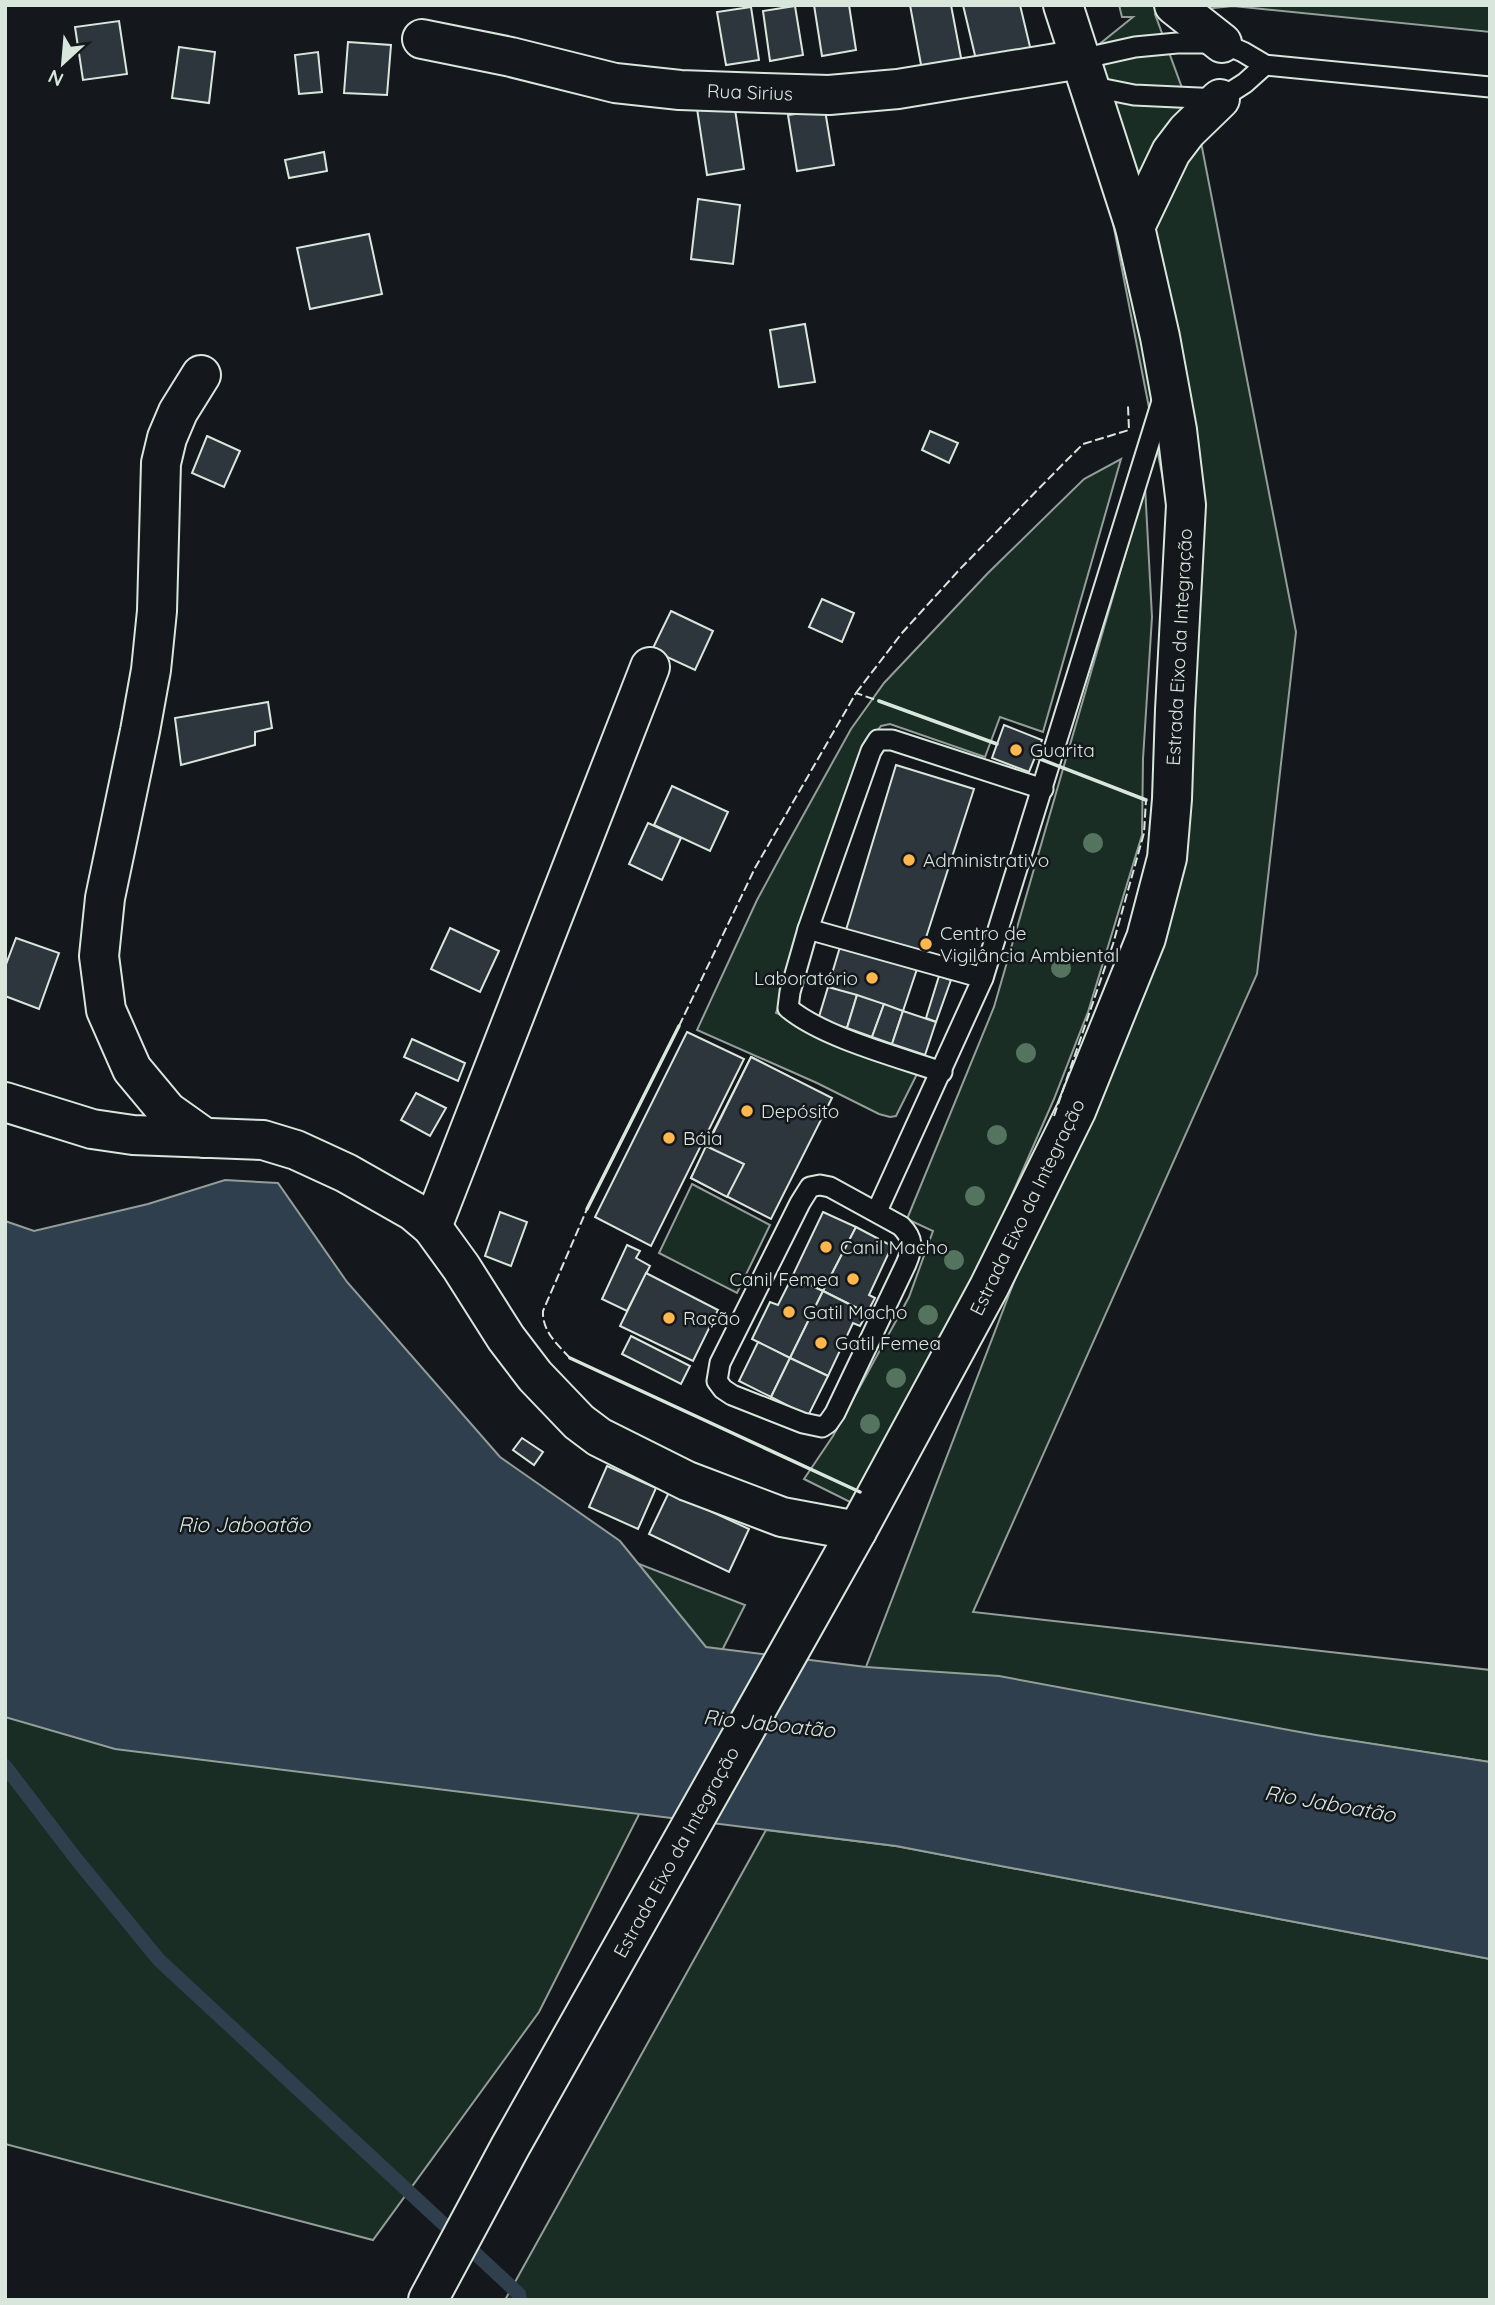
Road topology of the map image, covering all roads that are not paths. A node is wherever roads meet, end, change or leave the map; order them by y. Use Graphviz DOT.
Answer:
graph roads {
  1 [pos="1063,5"];
  2 [pos="1174,5"];
  3 [pos="422,39"];
  4 [pos="1222,43"];
  5 [pos="1265,65"];
  6 [pos="1085,72"];
  7 [pos="1490,87"];
  8 [pos="1220,99"];
  9 [pos="1135,227"];
  10 [pos="201,375"];
  11 [pos="1168,381"];
  12 [pos="650,667"];
  13 [pos="1043,789"];
  14 [pos="808,929"];
  15 [pos="983,978"];
  16 [pos="942,1072"];
  17 [pos="5,1102"];
  18 [pos="205,1138"];
  19 [pos="877,1211"];
  20 [pos="432,1227"];
  21 [pos="857,1531"];
  22 [pos="428,2300"];
  1 -- 6 [label="street, Estrada Eixo da Integração"];
  2 -- 4 [label="street"];
  3 -- 6 [label="street, Rua Sirius"];
  4 -- 5 [label="lane"];
  4 -- 6 [label="lane"];
  5 -- 7 [label="lane"];
  5 -- 8 [label="lane"];
  6 -- 8 [label="lane"];
  6 -- 9 [label="street, Estrada Eixo da Integração"];
  8 -- 9 [label="street"];
  9 -- 11 [label="street, Estrada Eixo da Integração"];
  10 -- 18 [label="street"];
  11 -- 13 [label="lane"];
  11 -- 21 [label="street, Estrada Eixo da Integração"];
  12 -- 20 [label="street"];
  13 -- 14 [label="lane"];
  13 -- 15 [label="lane"];
  14 -- 15 [label="lane"];
  14 -- 16 [label="lane"];
  15 -- 16 [label="lane"];
  16 -- 19 [label="lane"];
  17 -- 18 [label="street"];
  18 -- 20 [label="street"];
  19 -- 19 [label="lane"];
  20 -- 21 [label="street"];
  21 -- 22 [label="street, Estrada Eixo da Integração"];
}
